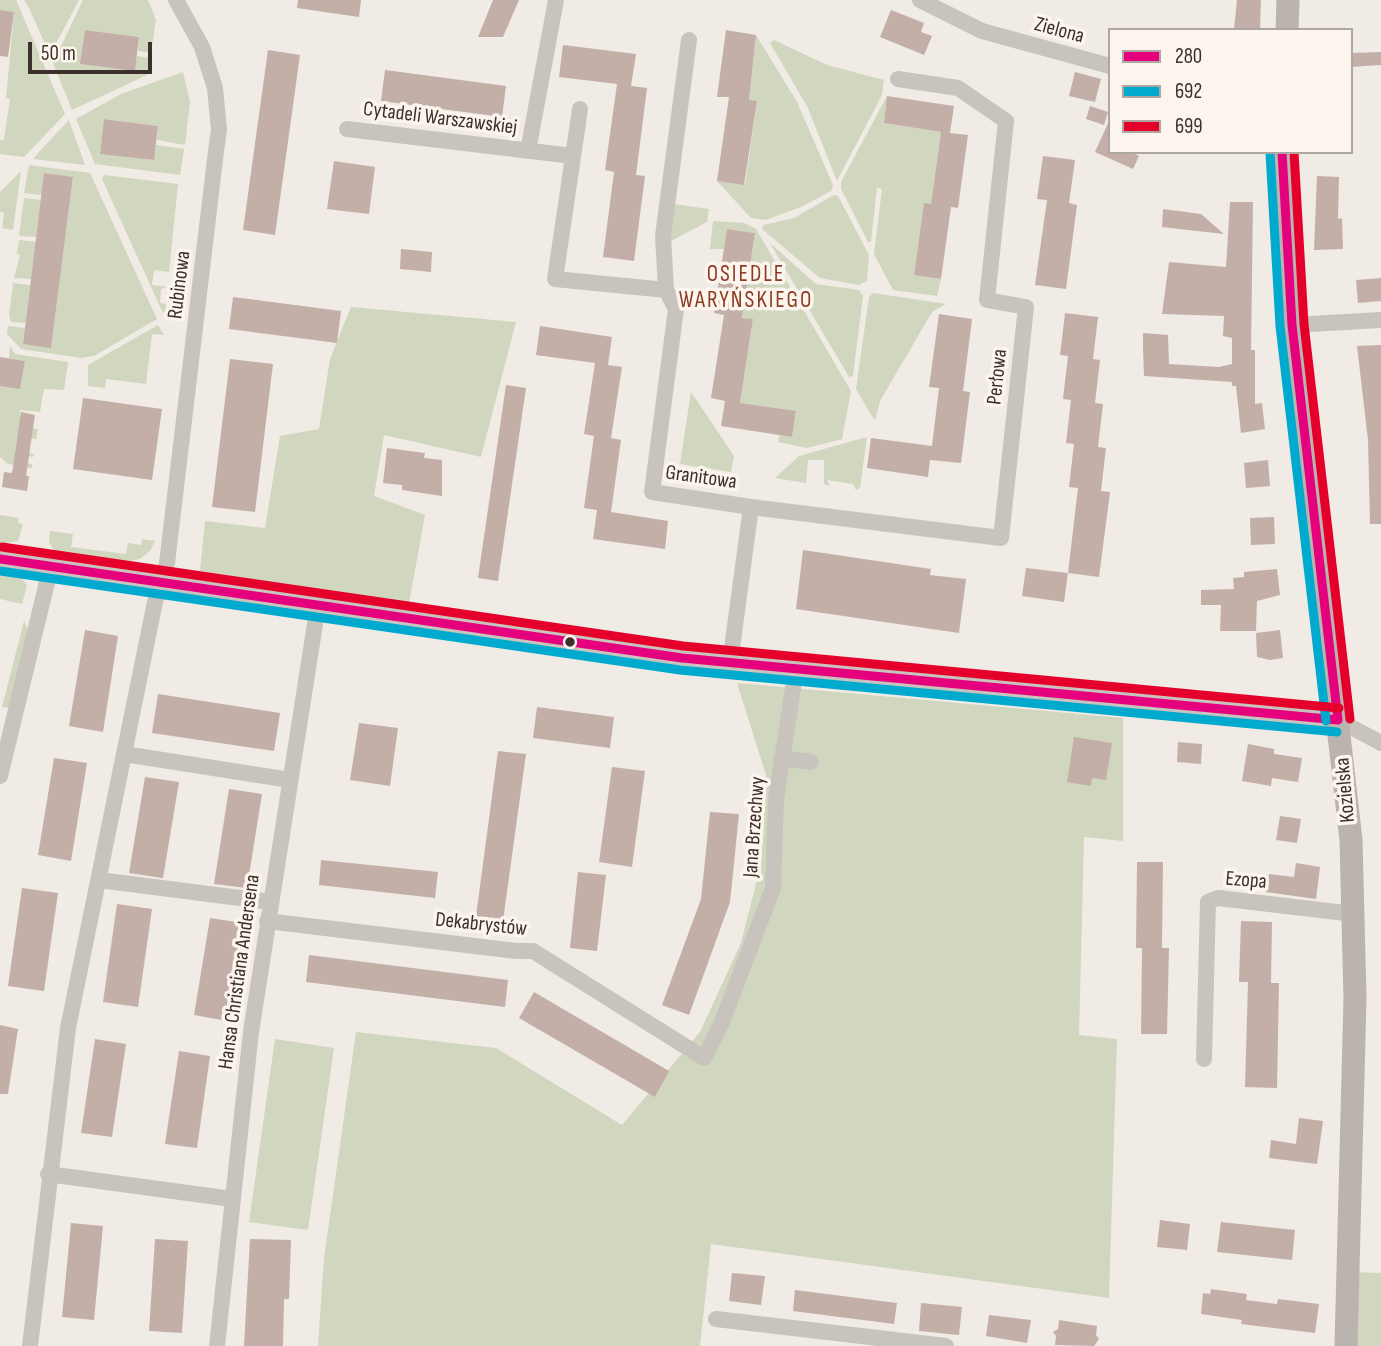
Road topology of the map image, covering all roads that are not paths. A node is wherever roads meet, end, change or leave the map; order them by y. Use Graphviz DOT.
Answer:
graph roads {
  1 [pos="176,0"];
  2 [pos="556,0"];
  3 [pos="920,0"];
  4 [pos="1288,0"];
  5 [pos="1287,28"];
  6 [pos="689,40"];
  7 [pos="1108,65"];
  8 [pos="898,79"];
  9 [pos="580,110"];
  10 [pos="347,129"];
  11 [pos="528,150"];
  12 [pos="1282,154"];
  13 [pos="573,156"];
  14 [pos="666,289"];
  15 [pos="1381,320"];
  16 [pos="1292,325"];
  17 [pos="751,507"];
  18 [pos="0,558"];
  19 [pos="51,566"];
  20 [pos="160,582"];
  21 [pos="318,605"];
  22 [pos="730,663"];
  23 [pos="796,669"];
  24 [pos="1338,720"];
  25 [pos="1381,743"];
  26 [pos="124,754"];
  27 [pos="781,758"];
  28 [pos="811,762"];
  29 [pos="0,776"];
  30 [pos="289,780"];
  31 [pos="99,880"];
  32 [pos="271,902"];
  33 [pos="1354,914"];
  34 [pos="267,921"];
  35 [pos="704,1058"];
  36 [pos="1204,1059"];
  37 [pos="48,1174"];
  38 [pos="232,1199"];
  39 [pos="716,1319"];
  40 [pos="30,1346"];
  41 [pos="217,1346"];
  42 [pos="946,1346"];
  43 [pos="1346,1346"];
  1 -- 20 [label="street, Rubinowa"];
  2 -- 11 [label="street, Cytadeli Warszawskiej"];
  3 -- 7 [label="street, Zielona"];
  4 -- 5 [label="street"];
  6 -- 14 [label="street, Granitowa"];
  8 -- 17 [label="street, Perłowa"];
  9 -- 13 [label="street"];
  10 -- 11 [label="street, Cytadeli Warszawskiej"];
  11 -- 13 [label="street, Cytadeli Warszawskiej"];
  12 -- 16 [label="street, Kozielska"];
  13 -- 14 [label="street"];
  14 -- 17 [label="street, Granitowa"];
  15 -- 16 [label="street"];
  16 -- 24 [label="street, Kozielska"];
  17 -- 22 [label="street, Granitowa"];
  18 -- 19 [label="street"];
  19 -- 20 [label="street"];
  19 -- 29 [label="street"];
  20 -- 21 [label="street"];
  20 -- 26 [label="street, Rubinowa"];
  21 -- 22 [label="street"];
  21 -- 30 [label="street, Hansa Christiana Andersena"];
  22 -- 23 [label="street"];
  23 -- 24 [label="street"];
  23 -- 27 [label="street, Jana Brzechwy"];
  24 -- 25 [label="street"];
  24 -- 33 [label="street, Kozielska"];
  26 -- 30 [label="street"];
  26 -- 31 [label="street, Rubinowa"];
  27 -- 28 [label="street"];
  27 -- 35 [label="street, Jana Brzechwy"];
  30 -- 32 [label="street, Hansa Christiana Andersena"];
  31 -- 32 [label="street"];
  31 -- 37 [label="street, Rubinowa"];
  32 -- 34 [label="street, Hansa Christiana Andersena"];
  33 -- 36 [label="street, Ezopa"];
  33 -- 43 [label="street, Kozielska"];
  34 -- 35 [label="street, Dekabrystów"];
  34 -- 38 [label="street, Hansa Christiana Andersena"];
  37 -- 38 [label="street"];
  37 -- 40 [label="street, Rubinowa"];
  38 -- 41 [label="street, Hansa Christiana Andersena"];
  39 -- 42 [label="street"];
}
